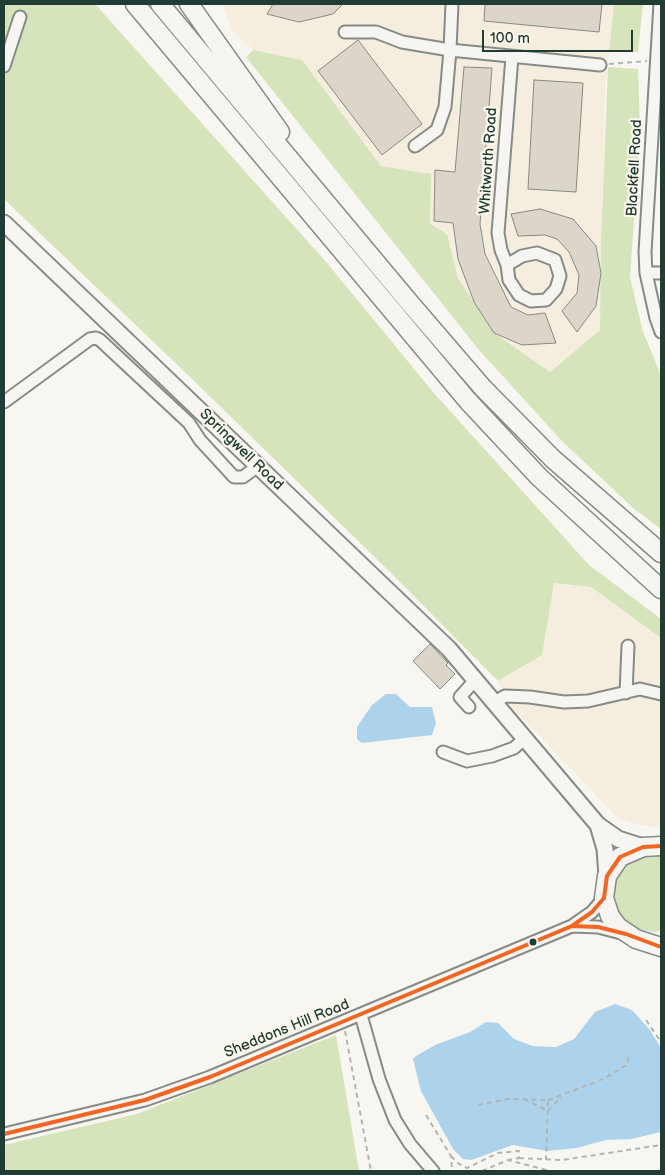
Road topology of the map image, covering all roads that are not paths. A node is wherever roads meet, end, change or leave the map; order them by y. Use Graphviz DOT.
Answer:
graph roads {
  1 [pos="124,4"];
  2 [pos="135,4"];
  3 [pos="160,4"];
  4 [pos="189,4"];
  5 [pos="452,4"];
  6 [pos="660,4"];
  7 [pos="20,17"];
  8 [pos="345,32"];
  9 [pos="450,50"];
  10 [pos="512,57"];
  11 [pos="659,60"];
  12 [pos="600,65"];
  13 [pos="4,66"];
  14 [pos="193,72"];
  15 [pos="415,146"];
  16 [pos="4,223"];
  17 [pos="345,225"];
  18 [pos="508,265"];
  19 [pos="646,273"];
  20 [pos="661,273"];
  21 [pos="661,332"];
  22 [pos="4,402"];
  23 [pos="258,466"];
  24 [pos="661,553"];
  25 [pos="661,589"];
  26 [pos="628,646"];
  27 [pos="476,679"];
  28 [pos="626,693"];
  29 [pos="661,694"];
  30 [pos="495,702"];
  31 [pos="468,707"];
  32 [pos="525,738"];
  33 [pos="443,752"];
  34 [pos="598,825"];
  35 [pos="643,846"];
  36 [pos="661,846"];
  37 [pos="607,876"];
  38 [pos="604,898"];
  39 [pos="572,926"];
  40 [pos="626,934"];
  41 [pos="656,942"];
  42 [pos="361,1015"];
  43 [pos="4,1134"];
  44 [pos="433,1171"];
  1 -- 14 [label="highway"];
  2 -- 14 [label="highway"];
  3 -- 17 [label="highway"];
  4 -- 17 [label="highway"];
  5 -- 9 [label="street"];
  6 -- 11 [label="street, Blackfell Road"];
  7 -- 13 [label="street"];
  8 -- 9 [label="street"];
  9 -- 10 [label="street"];
  9 -- 15 [label="street"];
  10 -- 12 [label="street"];
  10 -- 18 [label="street, Whitworth Road"];
  11 -- 19 [label="street, Blackfell Road"];
  14 -- 25 [label="highway"];
  16 -- 23 [label="main road, Springwell Road"];
  17 -- 24 [label="highway"];
  18 -- 18 [label="street, Whitworth Road"];
  19 -- 20 [label="street"];
  19 -- 21 [label="street, Blackfell Road"];
  22 -- 23 [label="street"];
  23 -- 27 [label="main road, Springwell Road"];
  26 -- 28 [label="street"];
  27 -- 30 [label="main road, Springwell Road"];
  27 -- 31 [label="street"];
  28 -- 29 [label="street"];
  28 -- 30 [label="street"];
  30 -- 32 [label="main road, Springwell Road"];
  32 -- 33 [label="street"];
  32 -- 34 [label="main road, Springwell Road"];
  34 -- 35 [label="main road"];
  34 -- 37 [label="main road"];
  35 -- 36 [label="highway"];
  35 -- 37 [label="highway"];
  37 -- 38 [label="highway"];
  38 -- 39 [label="street"];
  38 -- 40 [label="highway"];
  39 -- 40 [label="street"];
  39 -- 42 [label="street, Sheddons Hill Road"];
  40 -- 41 [label="highway"];
  42 -- 43 [label="street, Sheddons Hill Road"];
  42 -- 44 [label="street"];
}
